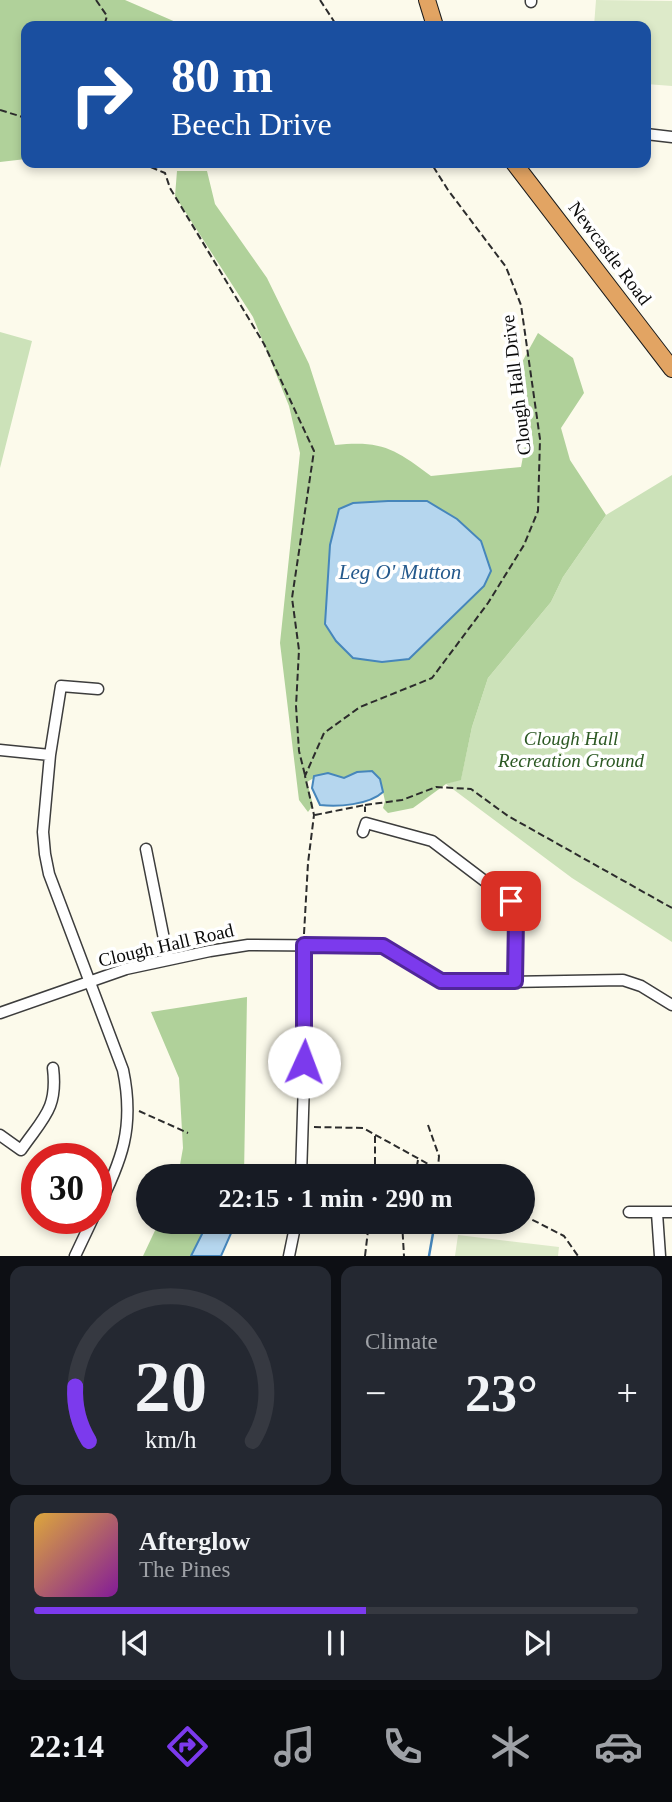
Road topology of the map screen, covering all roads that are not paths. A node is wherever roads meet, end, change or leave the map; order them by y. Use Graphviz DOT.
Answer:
graph roads {
  1 [pos="427,0"];
  2 [pos="433,21"];
  3 [pos="651,135"];
  4 [pos="672,137"];
  5 [pos="518,168"];
  6 [pos="672,369"];
  7 [pos="98,689"];
  8 [pos="0,750"];
  9 [pos="50,755"];
  10 [pos="364,828"];
  11 [pos="146,849"];
  12 [pos="304,945"];
  13 [pos="167,959"];
  14 [pos="89,981"];
  15 [pos="515,981"];
  16 [pos="672,1005"];
  17 [pos="0,1013"];
  18 [pos="53,1068"];
  19 [pos="0,1135"];
  20 [pos="301,1164"];
  21 [pos="112,1178"];
  22 [pos="629,1212"];
  23 [pos="672,1212"];
  24 [pos="657,1213"];
  25 [pos="85,1234"];
  26 [pos="294,1234"];
  27 [pos="75,1256"];
  28 [pos="289,1256"];
  29 [pos="660,1256"];
  1 -- 2 [label="highway"];
  3 -- 4 [label="street"];
  5 -- 6 [label="highway, Newcastle Road"];
  7 -- 9 [label="street"];
  8 -- 9 [label="street"];
  9 -- 14 [label="street"];
  10 -- 15 [label="street"];
  11 -- 13 [label="street"];
  12 -- 13 [label="street, Clough Hall Road"];
  12 -- 15 [label="street, Clough Hall Road"];
  12 -- 20 [label="street"];
  13 -- 14 [label="street, Clough Hall Road"];
  14 -- 17 [label="street, Clough Hall Road"];
  14 -- 21 [label="street"];
  15 -- 16 [label="street, Clough Hall Road"];
  18 -- 19 [label="street"];
  22 -- 24 [label="street"];
  23 -- 24 [label="street"];
  24 -- 29 [label="street"];
  25 -- 27 [label="street"];
  26 -- 28 [label="street"];
}
